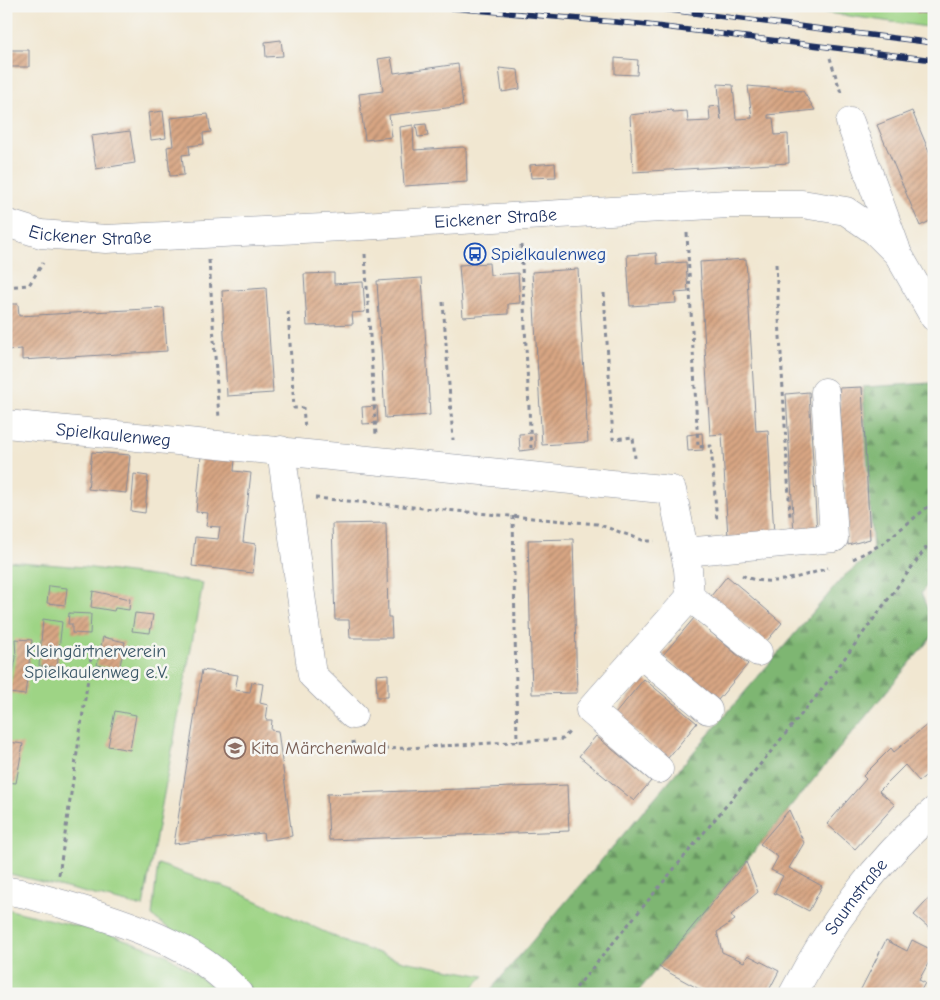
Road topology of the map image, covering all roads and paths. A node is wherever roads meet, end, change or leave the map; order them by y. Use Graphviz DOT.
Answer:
graph roads {
  1 [pos="830,58"];
  2 [pos="850,122"];
  3 [pos="686,207"];
  4 [pos="519,217"];
  5 [pos="6,223"];
  6 [pos="362,226"];
  7 [pos="207,234"];
  8 [pos="60,235"];
  9 [pos="898,254"];
  10 [pos="776,264"];
  11 [pos="6,287"];
  12 [pos="604,293"];
  13 [pos="444,302"];
  14 [pos="288,311"];
  15 [pos="934,317"];
  16 [pos="825,392"];
  17 [pos="6,424"];
  18 [pos="220,444"];
  19 [pos="281,450"];
  20 [pos="308,453"];
  21 [pos="378,460"];
  22 [pos="455,468"];
  23 [pos="533,476"];
  24 [pos="638,486"];
  25 [pos="287,496"];
  26 [pos="934,502"];
  27 [pos="513,516"];
  28 [pos="934,538"];
  29 [pos="779,543"];
  30 [pos="684,546"];
  31 [pos="718,549"];
  32 [pos="850,561"];
  33 [pos="835,566"];
  34 [pos="690,596"];
  35 [pos="758,652"];
  36 [pos="640,654"];
  37 [pos="91,658"];
  38 [pos="590,710"];
  39 [pos="708,710"];
  40 [pos="353,715"];
  41 [pos="517,742"];
  42 [pos="659,769"];
  43 [pos="934,810"];
  44 [pos="6,891"];
  45 [pos="55,902"];
  46 [pos="239,994"];
  47 [pos="571,994"];
  48 [pos="793,994"];
  1 -- 2 [label="path"];
  2 -- 9 [label="street"];
  3 -- 4 [label="street, Eickener Straße"];
  3 -- 9 [label="street, Eickener Straße"];
  3 -- 31 [label="path"];
  4 -- 6 [label="street, Eickener Straße"];
  4 -- 23 [label="path"];
  5 -- 8 [label="street, Eickener Straße"];
  6 -- 7 [label="street, Eickener Straße"];
  6 -- 21 [label="path"];
  7 -- 8 [label="street, Eickener Straße"];
  7 -- 18 [label="path"];
  8 -- 11 [label="path"];
  9 -- 15 [label="street, Eickener Straße"];
  10 -- 29 [label="path"];
  12 -- 24 [label="path"];
  13 -- 22 [label="path"];
  14 -- 20 [label="path"];
  16 -- 29 [label="street"];
  17 -- 18 [label="street, Spielkaulenweg"];
  18 -- 19 [label="street, Spielkaulenweg"];
  19 -- 20 [label="street, Spielkaulenweg"];
  19 -- 25 [label="street"];
  20 -- 21 [label="street, Spielkaulenweg"];
  21 -- 22 [label="street, Spielkaulenweg"];
  22 -- 23 [label="street, Spielkaulenweg"];
  23 -- 24 [label="street, Spielkaulenweg"];
  24 -- 30 [label="street, Spielkaulenweg"];
  25 -- 27 [label="path"];
  25 -- 40 [label="street"];
  26 -- 32 [label="path"];
  27 -- 30 [label="path"];
  27 -- 41 [label="path"];
  28 -- 47 [label="path"];
  29 -- 31 [label="street"];
  30 -- 31 [label="street"];
  30 -- 34 [label="street"];
  31 -- 33 [label="path"];
  34 -- 35 [label="street"];
  34 -- 36 [label="street"];
  36 -- 38 [label="street"];
  36 -- 39 [label="street"];
  37 -- 45 [label="path"];
  38 -- 41 [label="path"];
  38 -- 42 [label="street"];
  40 -- 41 [label="path"];
  43 -- 48 [label="street, Saumstraße"];
  44 -- 45 [label="street"];
  45 -- 46 [label="street"];
}
